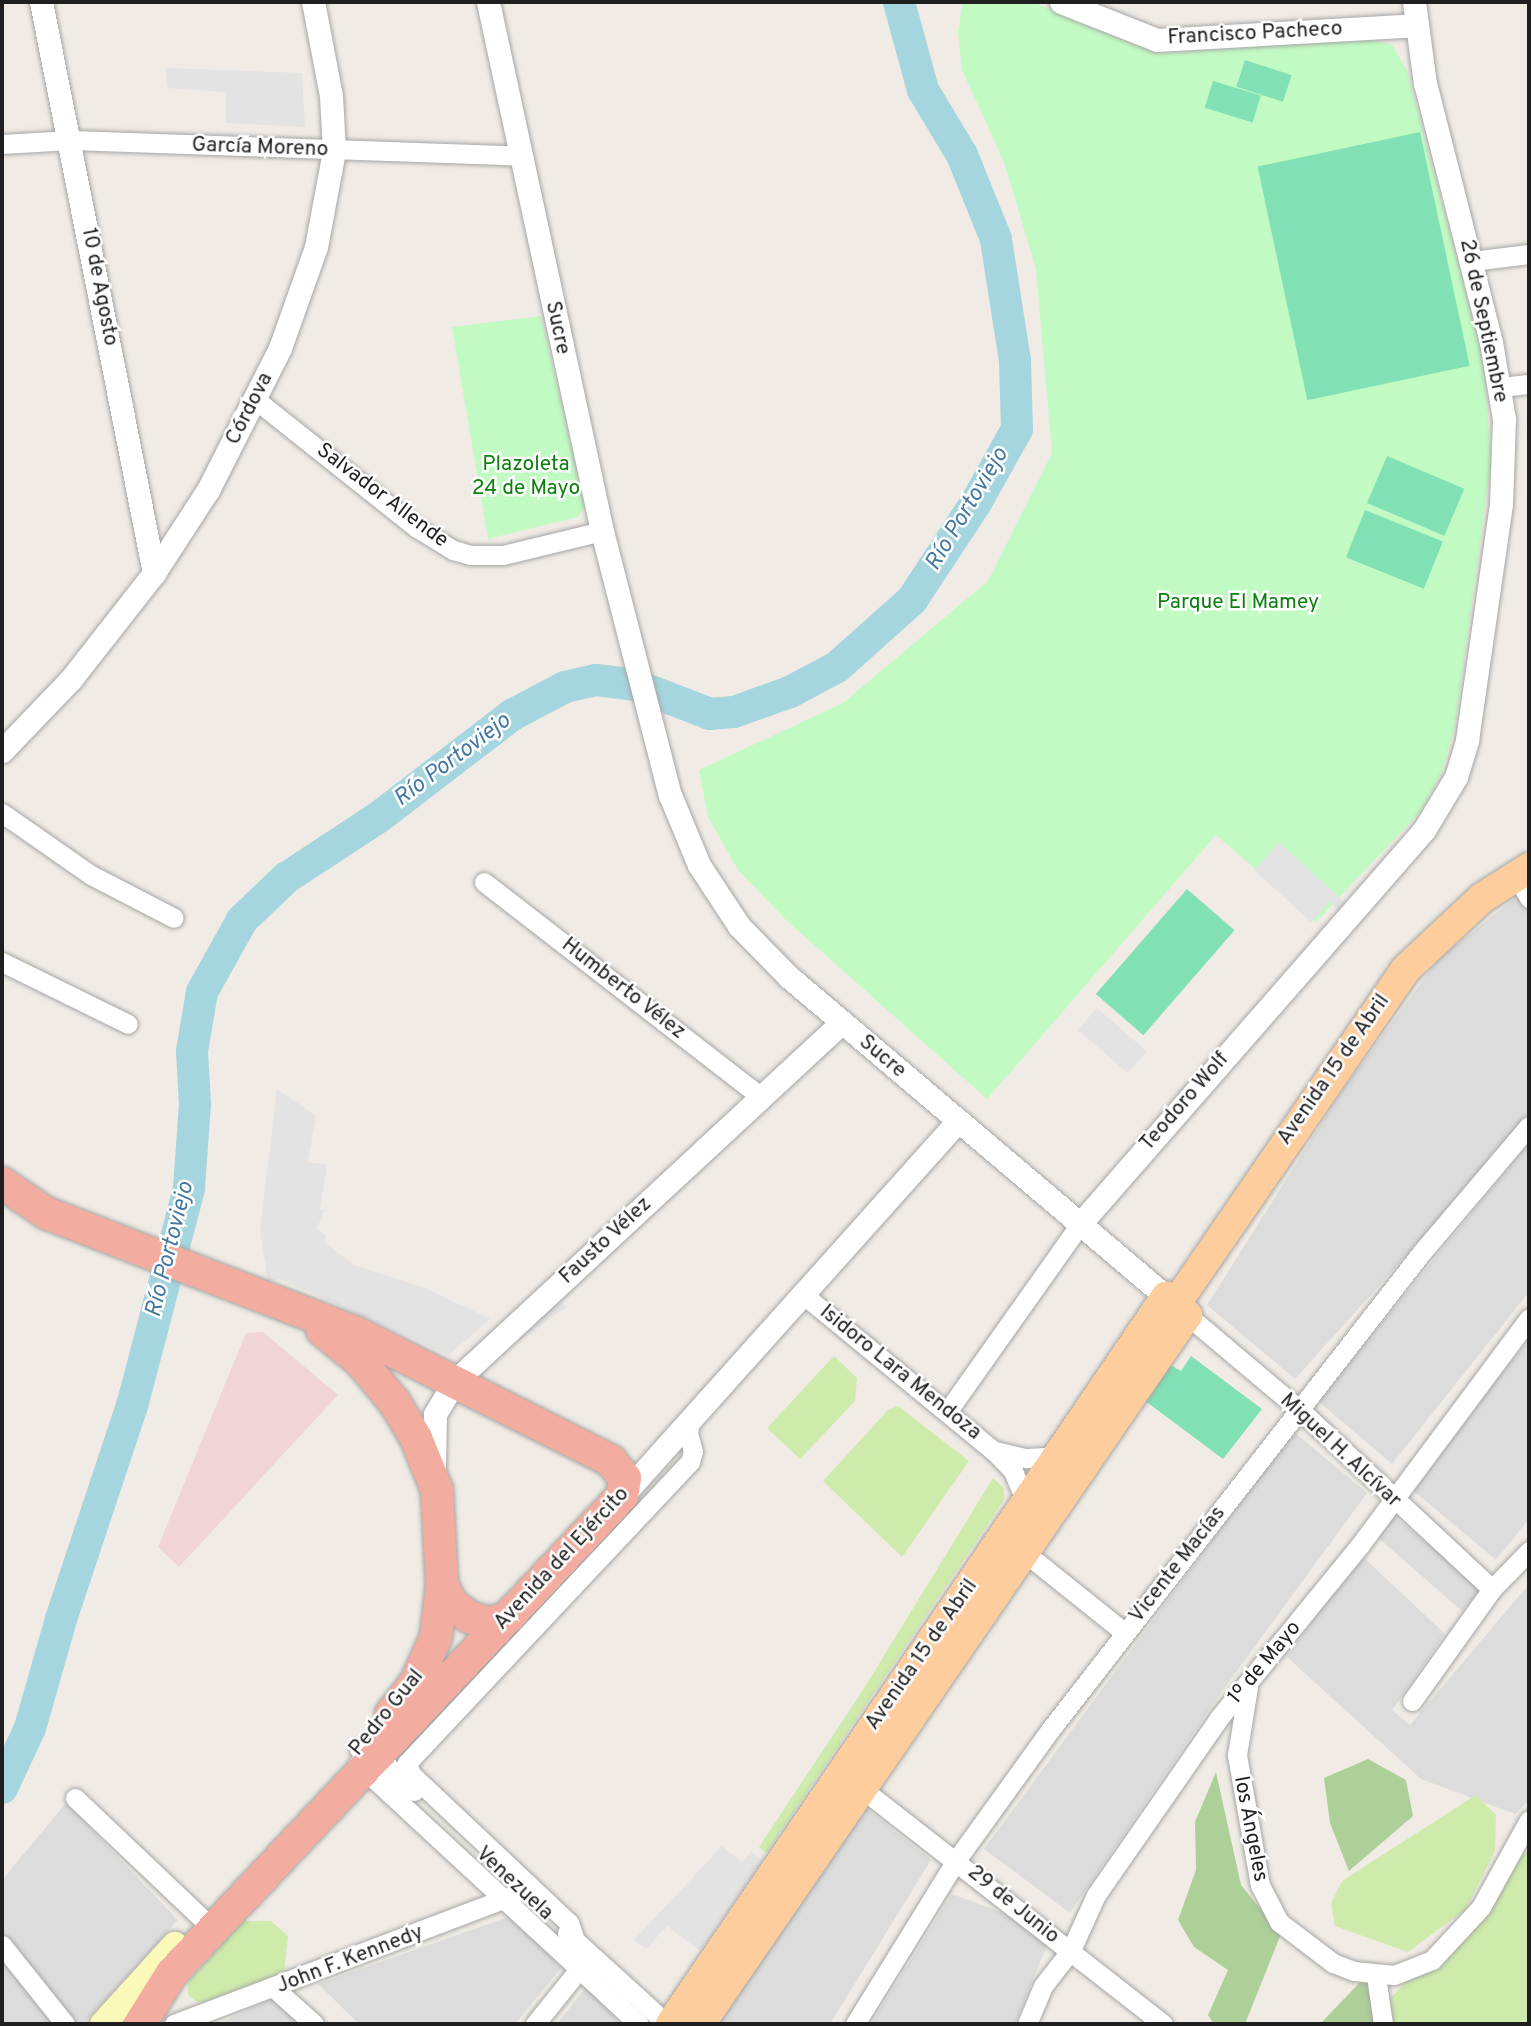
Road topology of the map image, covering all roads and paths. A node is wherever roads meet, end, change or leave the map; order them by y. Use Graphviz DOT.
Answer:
graph roads {
  1 [pos="41,2"];
  2 [pos="313,2"];
  3 [pos="488,2"];
  4 [pos="1061,2"];
  5 [pos="1413,2"];
  6 [pos="1415,25"];
  7 [pos="71,140"];
  8 [pos="2,144"];
  9 [pos="334,151"];
  10 [pos="519,156"];
  11 [pos="1529,254"];
  12 [pos="1472,261"];
  13 [pos="1529,384"];
  14 [pos="1500,387"];
  15 [pos="256,400"];
  16 [pos="602,531"];
  17 [pos="154,573"];
  18 [pos="2,751"];
  19 [pos="1441,805"];
  20 [pos="2,813"];
  21 [pos="1525,881"];
  22 [pos="484,882"];
  23 [pos="174,918"];
  24 [pos="2,962"];
  25 [pos="841,1023"];
  26 [pos="128,1024"];
  27 [pos="761,1097"];
  28 [pos="958,1121"];
  29 [pos="1529,1126"];
  30 [pos="2,1183"];
  31 [pos="1080,1224"];
  32 [pos="805,1296"];
  33 [pos="274,1300"];
  34 [pos="1176,1306"];
  35 [pos="1529,1318"];
  36 [pos="455,1381"];
  37 [pos="1300,1410"];
  38 [pos="947,1412"];
  39 [pos="690,1420"];
  40 [pos="1103,1440"];
  41 [pos="994,1451"];
  42 [pos="1058,1457"];
  43 [pos="437,1490"];
  44 [pos="622,1496"];
  45 [pos="1394,1498"];
  46 [pos="1028,1501"];
  47 [pos="1529,1551"];
  48 [pos="1024,1552"];
  49 [pos="442,1585"];
  50 [pos="1492,1589"];
  51 [pos="508,1618"];
  52 [pos="1125,1633"];
  53 [pos="1249,1682"];
  54 [pos="1412,1701"];
  55 [pos="363,1757"];
  56 [pos="861,1788"];
  57 [pos="75,1798"];
  58 [pos="1529,1821"];
  59 [pos="957,1859"];
  60 [pos="510,1893"];
  61 [pos="207,1923"];
  62 [pos="575,1940"];
  63 [pos="2,1945"];
  64 [pos="175,1945"];
  65 [pos="1070,1950"];
  66 [pos="585,1962"];
  67 [pos="1376,1976"];
  68 [pos="274,1988"];
  69 [pos="159,1990"];
  70 [pos="65,2024"];
  71 [pos="103,2024"];
  72 [pos="128,2024"];
  73 [pos="140,2024"];
  74 [pos="174,2024"];
  75 [pos="314,2024"];
  76 [pos="535,2024"];
  77 [pos="639,2024"];
  78 [pos="669,2024"];
  79 [pos="700,2024"];
  80 [pos="855,2024"];
  81 [pos="1027,2024"];
  82 [pos="1163,2024"];
  83 [pos="1383,2024"];
  1 -- 7 [label="street, 10 de Agosto"];
  2 -- 9 [label="street, Córdova"];
  3 -- 10 [label="street, Sucre"];
  4 -- 6 [label="street, Francisco Pacheco"];
  5 -- 6 [label="street, 26 de Septiembre"];
  6 -- 12 [label="street, 26 de Septiembre"];
  7 -- 8 [label="street, García Moreno"];
  7 -- 9 [label="street, García Moreno"];
  7 -- 17 [label="street, 10 de Agosto"];
  9 -- 10 [label="street, García Moreno"];
  9 -- 15 [label="street, Córdova"];
  10 -- 16 [label="street, Sucre"];
  11 -- 12 [label="street"];
  12 -- 14 [label="street, 26 de Septiembre"];
  13 -- 14 [label="street"];
  14 -- 19 [label="street, 26 de Septiembre"];
  15 -- 16 [label="street, Salvador Allende"];
  15 -- 17 [label="street, Córdova"];
  16 -- 25 [label="street, Sucre"];
  17 -- 18 [label="street, Córdova"];
  19 -- 31 [label="street, Teodoro Wolf"];
  20 -- 23 [label="street"];
  21 -- 34 [label="main road, Avenida 15 de Abril"];
  22 -- 27 [label="street, Humberto Vélez"];
  24 -- 26 [label="street"];
  25 -- 27 [label="street, Fausto Vélez"];
  25 -- 28 [label="street, Sucre"];
  27 -- 36 [label="street, Fausto Vélez"];
  28 -- 31 [label="street, Sucre"];
  28 -- 32 [label="street, Avenida del Ejército"];
  29 -- 37 [label="street, Vicente Macías"];
  30 -- 33 [label="highway"];
  31 -- 34 [label="street, Sucre"];
  31 -- 38 [label="street, Teodoro Wolf"];
  32 -- 38 [label="street, Isidoro Lara Mendoza"];
  32 -- 39 [label="street, Avenida del Ejército"];
  33 -- 36 [label="highway"];
  33 -- 43 [label="highway, Pedro Gual"];
  34 -- 37 [label="street, Miguel H. Alcívar"];
  34 -- 40 [label="main road, Avenida 15 de Abril"];
  34 -- 42 [label="main road, Avenida 15 de Abril"];
  35 -- 45 [label="street, 1º de Mayo"];
  36 -- 43 [label="street, Fausto Vélez"];
  36 -- 44 [label="highway"];
  37 -- 45 [label="street, Miguel H. Alcívar"];
  37 -- 52 [label="street, Vicente Macías"];
  38 -- 41 [label="street, Isidoro Lara Mendoza"];
  39 -- 44 [label="street, Avenida del Ejército"];
  39 -- 62 [label="street"];
  40 -- 42 [label="street, Isidoro Lara Mendoza"];
  40 -- 48 [label="main road, Avenida 15 de Abril"];
  41 -- 42 [label="street, Isidoro Lara Mendoza"];
  41 -- 46 [label="street, Isidoro Lara Mendoza"];
  42 -- 46 [label="main road, Avenida 15 de Abril"];
  43 -- 49 [label="highway, Pedro Gual"];
  44 -- 51 [label="highway, Avenida del Ejército"];
  45 -- 50 [label="street, Miguel H. Alcívar"];
  45 -- 53 [label="street, 1º de Mayo"];
  46 -- 48 [label="street"];
  46 -- 78 [label="main road, Avenida 15 de Abril"];
  47 -- 50 [label="street"];
  48 -- 52 [label="street"];
  48 -- 56 [label="main road, Avenida 15 de Abril"];
  49 -- 51 [label="highway"];
  49 -- 55 [label="highway, Pedro Gual"];
  50 -- 54 [label="street"];
  51 -- 55 [label="highway, Avenida del Ejército"];
  52 -- 59 [label="street, Vicente Macías"];
  53 -- 65 [label="street, 1º de Mayo"];
  53 -- 67 [label="street, los Ángeles"];
  55 -- 60 [label="street, Venezuela"];
  55 -- 61 [label="highway, Pedro Gual"];
  56 -- 59 [label="street, 29 de Junio"];
  56 -- 79 [label="main road, Avenida 15 de Abril"];
  57 -- 61 [label="street"];
  58 -- 67 [label="street, los Ángeles"];
  59 -- 65 [label="street, 29 de Junio"];
  59 -- 80 [label="street, Vicente Macías"];
  60 -- 62 [label="street, Venezuela"];
  60 -- 66 [label="street, Venezuela"];
  60 -- 68 [label="street, John F. Kennedy"];
  61 -- 64 [label="highway, Pedro Gual"];
  61 -- 69 [label="highway"];
  62 -- 66 [label="street, Venezuela"];
  63 -- 70 [label="street"];
  64 -- 69 [label="highway, Pedro Gual"];
  64 -- 71 [label="main road"];
  65 -- 81 [label="street, 1º de Mayo"];
  65 -- 82 [label="street, 29 de Junio"];
  66 -- 76 [label="street"];
  66 -- 77 [label="street, Venezuela"];
  66 -- 78 [label="street, Venezuela"];
  67 -- 83 [label="street"];
  68 -- 74 [label="street, John F. Kennedy"];
  68 -- 75 [label="street"];
  69 -- 72 [label="main road"];
  69 -- 73 [label="highway"];
}
